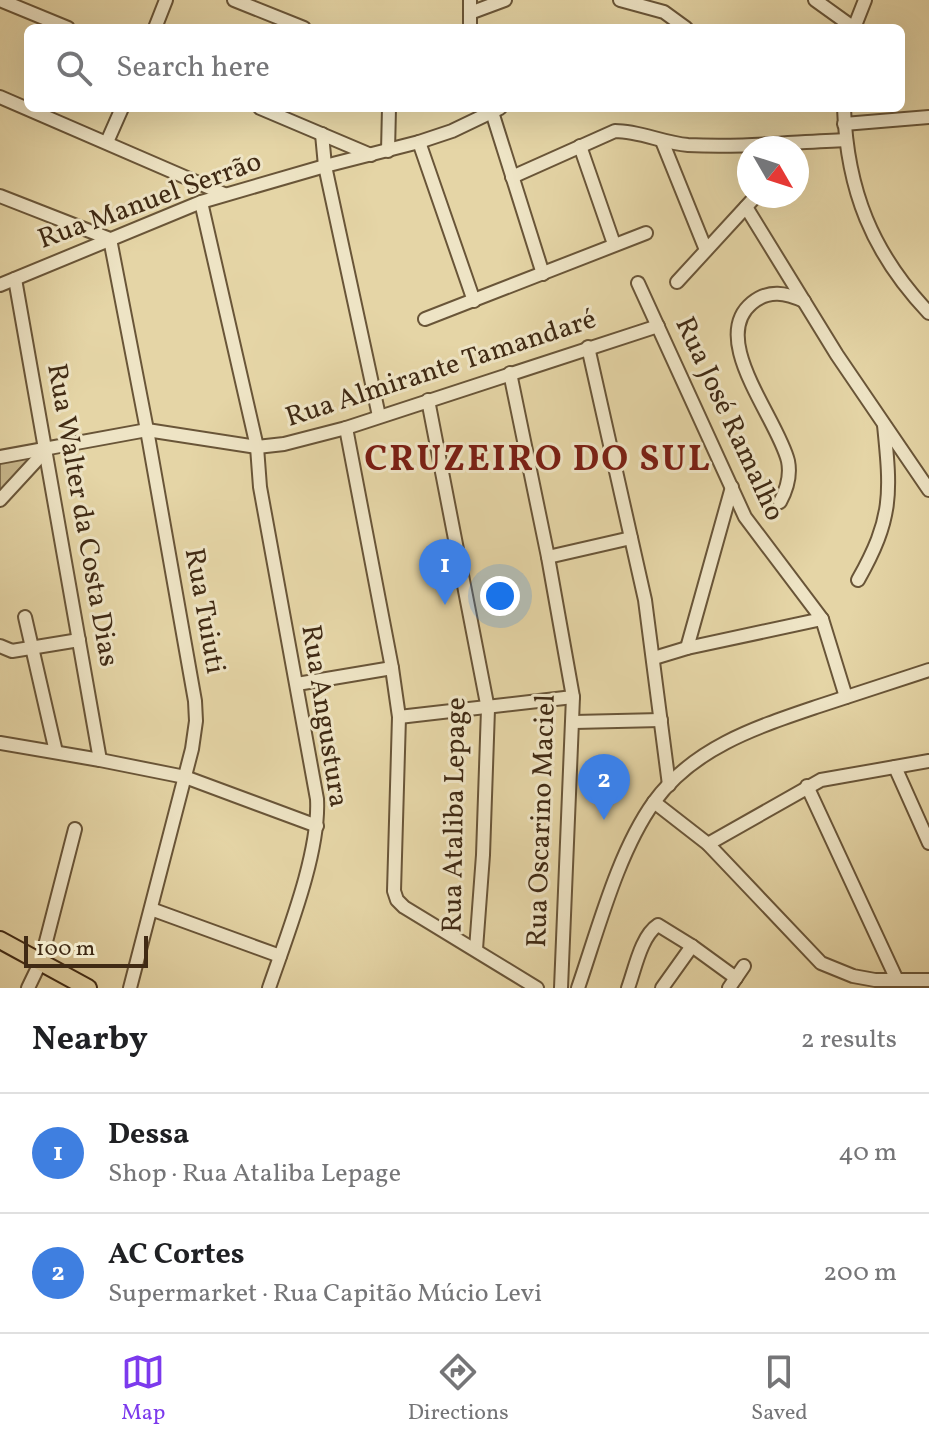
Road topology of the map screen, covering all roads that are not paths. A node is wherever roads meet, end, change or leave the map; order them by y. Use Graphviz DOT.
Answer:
graph roads {
  1 [pos="0,0"];
  2 [pos="166,0"];
  3 [pos="234,0"];
  4 [pos="505,0"];
  5 [pos="620,0"];
  6 [pos="815,0"];
  7 [pos="865,0"];
  8 [pos="470,7"];
  9 [pos="58,24"];
  10 [pos="157,24"];
  11 [pos="294,24"];
  12 [pos="680,24"];
  13 [pos="848,24"];
  14 [pos="856,24"];
  15 [pos="0,97"];
  16 [pos="24,107"];
  17 [pos="36,112"];
  18 [pos="120,112"];
  19 [pos="270,112"];
  20 [pos="389,112"];
  21 [pos="485,112"];
  22 [pos="487,112"];
  23 [pos="844,112"];
  24 [pos="929,117"];
  25 [pos="844,124"];
  26 [pos="322,134"];
  27 [pos="846,140"];
  28 [pos="662,141"];
  29 [pos="107,142"];
  30 [pos="419,142"];
  31 [pos="737,145"];
  32 [pos="809,145"];
  33 [pos="580,146"];
  34 [pos="388,151"];
  35 [pos="371,155"];
  36 [pos="325,166"];
  37 [pos="512,177"];
  38 [pos="224,194"];
  39 [pos="0,196"];
  40 [pos="201,202"];
  41 [pos="745,208"];
  42 [pos="747,208"];
  43 [pos="646,233"];
  44 [pos="110,239"];
  45 [pos="614,244"];
  46 [pos="706,250"];
  47 [pos="543,274"];
  48 [pos="15,279"];
  49 [pos="677,282"];
  50 [pos="638,283"];
  51 [pos="0,285"];
  52 [pos="474,301"];
  53 [pos="804,301"];
  54 [pos="929,313"];
  55 [pos="425,319"];
  56 [pos="658,326"];
  57 [pos="588,347"];
  58 [pos="510,373"];
  59 [pos="428,400"];
  60 [pos="379,416"];
  61 [pos="884,422"];
  62 [pos="346,428"];
  63 [pos="147,430"];
  64 [pos="257,447"];
  65 [pos="47,449"];
  66 [pos="0,457"];
  67 [pos="732,487"];
  68 [pos="929,490"];
  69 [pos="0,500"];
  70 [pos="780,502"];
  71 [pos="631,538"];
  72 [pos="548,557"];
  73 [pos="858,580"];
  74 [pos="25,617"];
  75 [pos="822,619"];
  76 [pos="79,640"];
  77 [pos="0,646"];
  78 [pos="32,647"];
  79 [pos="687,648"];
  80 [pos="654,658"];
  81 [pos="392,668"];
  82 [pos="929,670"];
  83 [pos="297,684"];
  84 [pos="573,697"];
  85 [pos="846,697"];
  86 [pos="488,709"];
  87 [pos="399,717"];
  88 [pos="661,720"];
  89 [pos="574,722"];
  90 [pos="0,743"];
  91 [pos="56,752"];
  92 [pos="100,760"];
  93 [pos="929,761"];
  94 [pos="895,767"];
  95 [pos="185,777"];
  96 [pos="669,785"];
  97 [pos="807,786"];
  98 [pos="654,802"];
  99 [pos="317,826"];
  100 [pos="75,829"];
  101 [pos="929,843"];
  102 [pos="708,844"];
  103 [pos="151,909"];
  104 [pos="0,940"];
  105 [pos="692,946"];
  106 [pos="476,949"];
  107 [pos="280,956"];
  108 [pos="41,961"];
  109 [pos="744,966"];
  110 [pos="897,980"];
  111 [pos="929,980"];
  112 [pos="732,983"];
  113 [pos="28,988"];
  114 [pos="88,988"];
  115 [pos="130,988"];
  116 [pos="269,988"];
  117 [pos="537,988"];
  118 [pos="561,988"];
  119 [pos="578,988"];
  120 [pos="628,988"];
  121 [pos="662,988"];
  1 -- 9 [label="street"];
  2 -- 10 [label="street"];
  3 -- 11 [label="street"];
  4 -- 8 [label="street"];
  5 -- 12 [label="street"];
  6 -- 13 [label="street"];
  7 -- 14 [label="street"];
  15 -- 16 [label="street"];
  17 -- 29 [label="street"];
  18 -- 29 [label="street"];
  19 -- 26 [label="street"];
  20 -- 34 [label="street"];
  21 -- 30 [label="street, Rua Manuel Serrão"];
  22 -- 37 [label="street"];
  23 -- 25 [label="street"];
  24 -- 25 [label="street"];
  25 -- 27 [label="street"];
  26 -- 35 [label="street"];
  26 -- 36 [label="street"];
  27 -- 32 [label="street"];
  27 -- 54 [label="street"];
  28 -- 31 [label="street"];
  28 -- 33 [label="street"];
  28 -- 46 [label="street"];
  29 -- 38 [label="street"];
  30 -- 34 [label="street, Rua Manuel Serrão"];
  30 -- 52 [label="street"];
  33 -- 37 [label="street"];
  33 -- 45 [label="street"];
  34 -- 35 [label="street, Rua Manuel Serrão"];
  35 -- 36 [label="street, Rua Manuel Serrão"];
  36 -- 38 [label="street, Rua Manuel Serrão"];
  36 -- 60 [label="street"];
  37 -- 47 [label="street"];
  38 -- 40 [label="street, Rua Manuel Serrão"];
  39 -- 44 [label="street"];
  40 -- 44 [label="street, Rua Manuel Serrão"];
  40 -- 64 [label="street, Rua Angustura"];
  41 -- 46 [label="street"];
  42 -- 53 [label="street"];
  43 -- 45 [label="street"];
  44 -- 48 [label="street, Rua Manuel Serrão"];
  44 -- 63 [label="street, Rua Tuiuti"];
  45 -- 47 [label="street"];
  46 -- 49 [label="street"];
  47 -- 52 [label="street"];
  48 -- 51 [label="street, Rua Manuel Serrão"];
  48 -- 65 [label="street, Rua Walter da Costa Dias"];
  50 -- 56 [label="street, Rua José Ramalho"];
  52 -- 55 [label="street"];
  53 -- 61 [label="street"];
  53 -- 70 [label="street"];
  56 -- 57 [label="street, Rua Almirante Tamandaré"];
  56 -- 67 [label="street, Rua José Ramalho"];
  57 -- 58 [label="street, Rua Almirante Tamandaré"];
  57 -- 71 [label="street"];
  58 -- 59 [label="street, Rua Almirante Tamandaré"];
  58 -- 72 [label="street, Rua Oscarino Maciel"];
  59 -- 60 [label="street, Rua Almirante Tamandaré"];
  59 -- 86 [label="street, Rua Ataliba Lepage"];
  60 -- 62 [label="street, Rua Almirante Tamandaré"];
  61 -- 68 [label="street"];
  61 -- 73 [label="street"];
  62 -- 64 [label="street, Rua Almirante Tamandaré"];
  62 -- 81 [label="street"];
  63 -- 64 [label="street, Rua Almirante Tamandaré"];
  63 -- 65 [label="street, Rua Almirante Tamandaré"];
  63 -- 95 [label="street, Rua Tuiuti"];
  64 -- 83 [label="street, Rua Angustura"];
  65 -- 66 [label="street, Rua Almirante Tamandaré"];
  65 -- 69 [label="street"];
  65 -- 76 [label="street, Rua Walter da Costa Dias"];
  67 -- 75 [label="street, Rua José Ramalho"];
  67 -- 79 [label="street"];
  71 -- 72 [label="street"];
  71 -- 80 [label="street"];
  72 -- 84 [label="street, Rua Oscarino Maciel"];
  74 -- 78 [label="street"];
  75 -- 79 [label="street"];
  75 -- 85 [label="street, Rua José Ramalho"];
  76 -- 78 [label="street"];
  76 -- 92 [label="street, Rua Walter da Costa Dias"];
  77 -- 78 [label="street"];
  78 -- 91 [label="street"];
  79 -- 80 [label="street"];
  80 -- 88 [label="street"];
  81 -- 83 [label="street"];
  81 -- 87 [label="street"];
  82 -- 85 [label="street"];
  83 -- 99 [label="street, Rua Angustura"];
  84 -- 86 [label="street"];
  84 -- 89 [label="street, Rua Oscarino Maciel"];
  85 -- 96 [label="street"];
  86 -- 87 [label="street"];
  86 -- 106 [label="street, Rua Ataliba Lepage"];
  87 -- 106 [label="street"];
  88 -- 89 [label="street"];
  88 -- 96 [label="street"];
  89 -- 118 [label="street, Rua Oscarino Maciel"];
  90 -- 91 [label="street"];
  91 -- 92 [label="street"];
  92 -- 95 [label="street"];
  93 -- 94 [label="street"];
  94 -- 97 [label="street"];
  94 -- 101 [label="street"];
  95 -- 99 [label="street"];
  95 -- 103 [label="street, Rua Tuiuti"];
  96 -- 98 [label="street"];
  97 -- 102 [label="street"];
  97 -- 110 [label="street"];
  98 -- 102 [label="street"];
  98 -- 119 [label="street"];
  99 -- 107 [label="street, Rua Angustura"];
  100 -- 108 [label="street"];
  102 -- 110 [label="street"];
  103 -- 107 [label="street"];
  103 -- 115 [label="street, Rua Tuiuti"];
  104 -- 108 [label="main road"];
  105 -- 112 [label="street"];
  105 -- 120 [label="street"];
  105 -- 121 [label="street"];
  106 -- 117 [label="street"];
  107 -- 116 [label="street, Rua Angustura"];
  108 -- 113 [label="street"];
  108 -- 114 [label="main road"];
  109 -- 112 [label="street"];
  110 -- 111 [label="street"];
}
